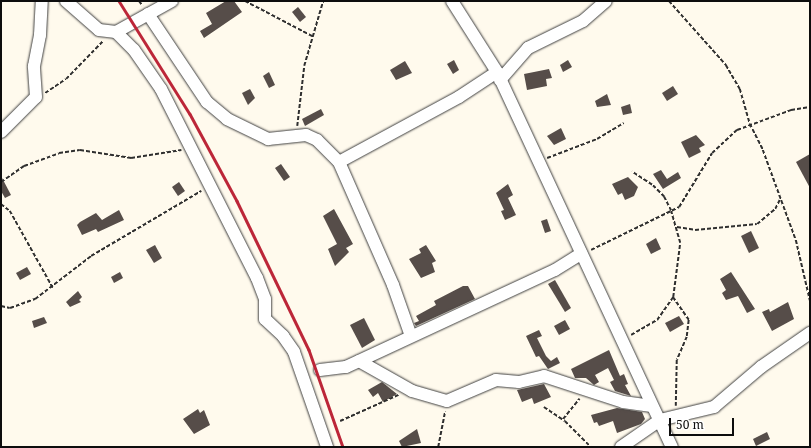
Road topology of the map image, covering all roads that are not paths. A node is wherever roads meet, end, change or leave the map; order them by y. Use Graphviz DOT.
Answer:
graph roads {
  1 [pos="42,1"];
  2 [pos="66,1"];
  3 [pos="172,1"];
  4 [pos="452,1"];
  5 [pos="606,1"];
  6 [pos="148,14"];
  7 [pos="113,32"];
  8 [pos="499,76"];
  9 [pos="1,132"];
  10 [pos="339,162"];
  11 [pos="581,254"];
  12 [pos="810,333"];
  13 [pos="411,336"];
  14 [pos="359,361"];
  15 [pos="320,370"];
  16 [pos="652,406"];
  17 [pos="660,420"];
  18 [pos="327,447"];
  19 [pos="620,447"];
  20 [pos="672,447"];
  1 -- 9 [label="street"];
  2 -- 7 [label="street"];
  3 -- 6 [label="street"];
  4 -- 8 [label="street"];
  5 -- 8 [label="street"];
  6 -- 7 [label="street"];
  6 -- 10 [label="street"];
  7 -- 18 [label="street"];
  8 -- 10 [label="street"];
  8 -- 11 [label="street"];
  10 -- 13 [label="street"];
  11 -- 13 [label="street"];
  11 -- 16 [label="street"];
  12 -- 17 [label="street"];
  13 -- 14 [label="street"];
  14 -- 15 [label="street"];
  14 -- 16 [label="street"];
  16 -- 17 [label="street"];
  17 -- 19 [label="street"];
  17 -- 20 [label="street"];
}
